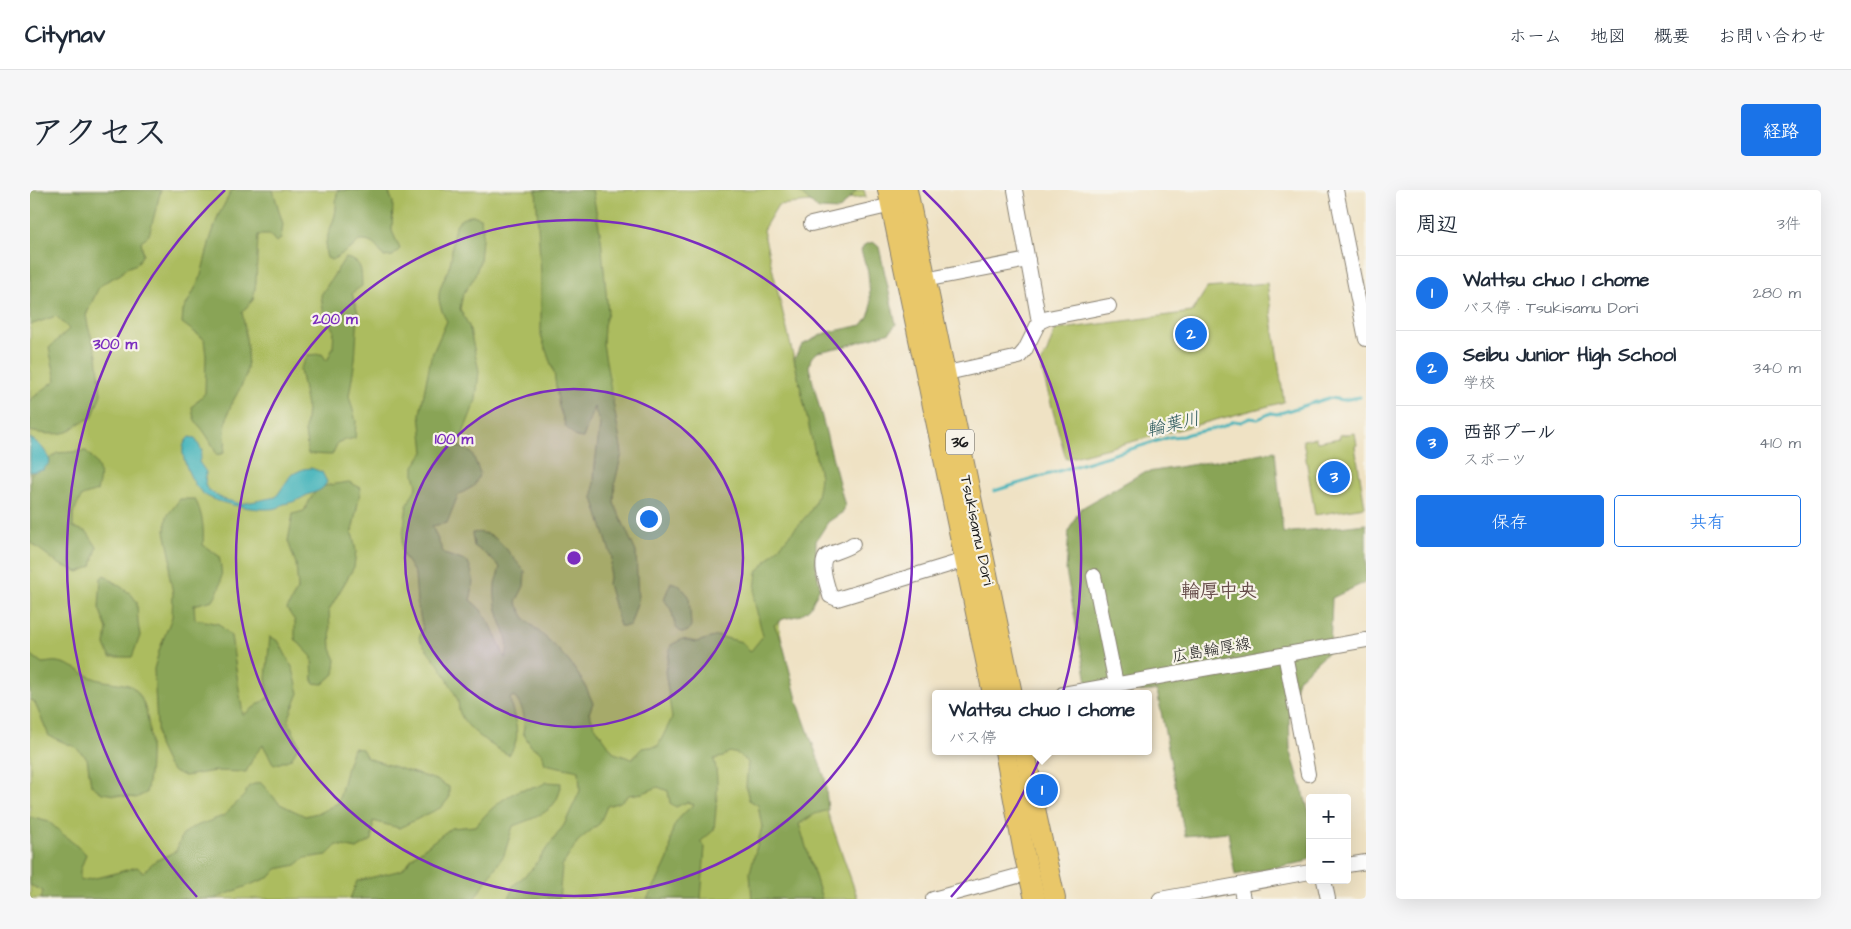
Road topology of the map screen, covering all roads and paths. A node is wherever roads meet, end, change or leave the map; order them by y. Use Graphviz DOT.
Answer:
graph roads {
  1 [pos="907,190"];
  2 [pos="1015,190"];
  3 [pos="1336,190"];
  4 [pos="890,198"];
  5 [pos="810,224"];
  6 [pos="1028,260"];
  7 [pos="917,281"];
  8 [pos="1109,306"];
  9 [pos="1039,322"];
  10 [pos="1366,339"];
  11 [pos="936,375"];
  12 [pos="852,544"];
  13 [pos="964,560"];
  14 [pos="1094,576"];
  15 [pos="1366,640"];
  16 [pos="1285,654"];
  17 [pos="1116,684"];
  18 [pos="992,690"];
  19 [pos="1011,690"];
  20 [pos="1085,690"];
  21 [pos="1006,755"];
  22 [pos="1026,755"];
  23 [pos="1308,774"];
  24 [pos="1366,862"];
  25 [pos="1351,864"];
  26 [pos="1029,873"];
  27 [pos="1306,873"];
  28 [pos="1325,884"];
  29 [pos="1240,885"];
  30 [pos="933,899"];
  31 [pos="1035,899"];
  32 [pos="1055,899"];
  33 [pos="1160,899"];
  34 [pos="1243,899"];
  35 [pos="1328,899"];
  1 -- 7 [label="highway, Tsukisamu Dori / 36"];
  2 -- 6 [label="street"];
  3 -- 10 [label="street"];
  4 -- 5 [label="street"];
  4 -- 7 [label="highway, Tsukisamu Dori / 36"];
  6 -- 7 [label="street"];
  6 -- 9 [label="street"];
  7 -- 11 [label="highway, Tsukisamu Dori / 36"];
  8 -- 9 [label="street"];
  9 -- 11 [label="street"];
  11 -- 13 [label="highway, Tsukisamu Dori / 36"];
  11 -- 19 [label="highway, Tsukisamu Dori / 36"];
  12 -- 13 [label="street"];
  13 -- 18 [label="highway, Tsukisamu Dori / 36"];
  14 -- 17 [label="street"];
  15 -- 16 [label="street, 広島輪厚線"];
  16 -- 17 [label="street, 広島輪厚線"];
  16 -- 23 [label="street"];
  17 -- 20 [label="street, 広島輪厚線"];
  21 -- 26 [label="highway"];
  22 -- 32 [label="highway"];
  24 -- 25 [label="street"];
  26 -- 30 [label="street"];
  26 -- 31 [label="highway"];
  27 -- 29 [label="street"];
  28 -- 35 [label="street"];
  29 -- 33 [label="street"];
  29 -- 34 [label="street"];
}
